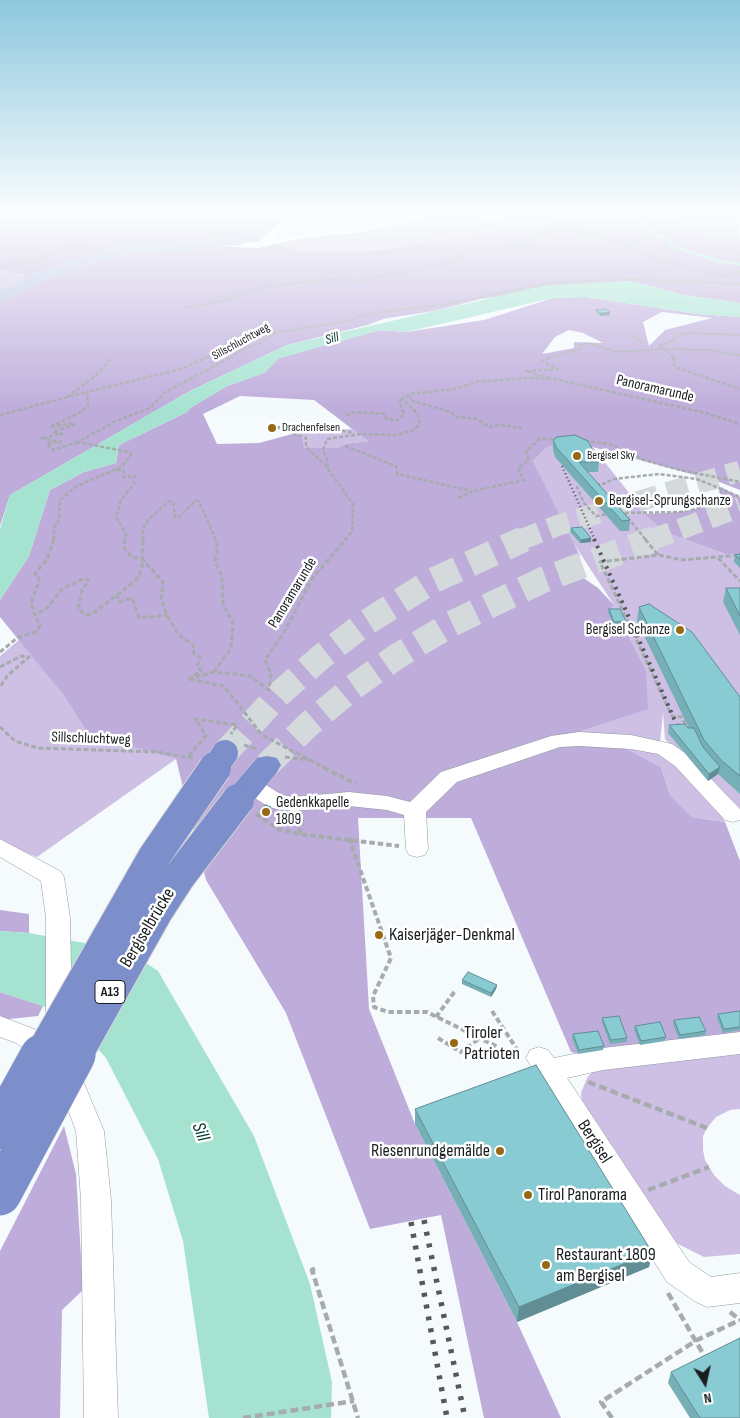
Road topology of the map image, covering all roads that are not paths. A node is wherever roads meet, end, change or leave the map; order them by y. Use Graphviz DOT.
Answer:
graph roads {
  1 [pos="36,279"];
  2 [pos="0,298"];
  3 [pos="225,753"];
  4 [pos="251,784"];
  5 [pos="415,811"];
  6 [pos="733,815"];
  7 [pos="0,847"];
  8 [pos="417,849"];
  9 [pos="0,1026"];
  10 [pos="740,1043"];
  11 [pos="62,1059"];
  12 [pos="0,1130"];
  13 [pos="0,1195"];
  14 [pos="734,1285"];
  15 [pos="101,1418"];
  1 -- 2 [label="main road"];
  3 -- 12 [label="highway, Bergiselbrücke / A13, bridge"];
  4 -- 5 [label="street"];
  4 -- 13 [label="highway, Bergiselbrücke / A13, bridge"];
  5 -- 6 [label="street"];
  5 -- 8 [label="street"];
  7 -- 11 [label="street"];
  9 -- 11 [label="street"];
  10 -- 14 [label="street, Bergisel"];
  11 -- 15 [label="street"];
}
